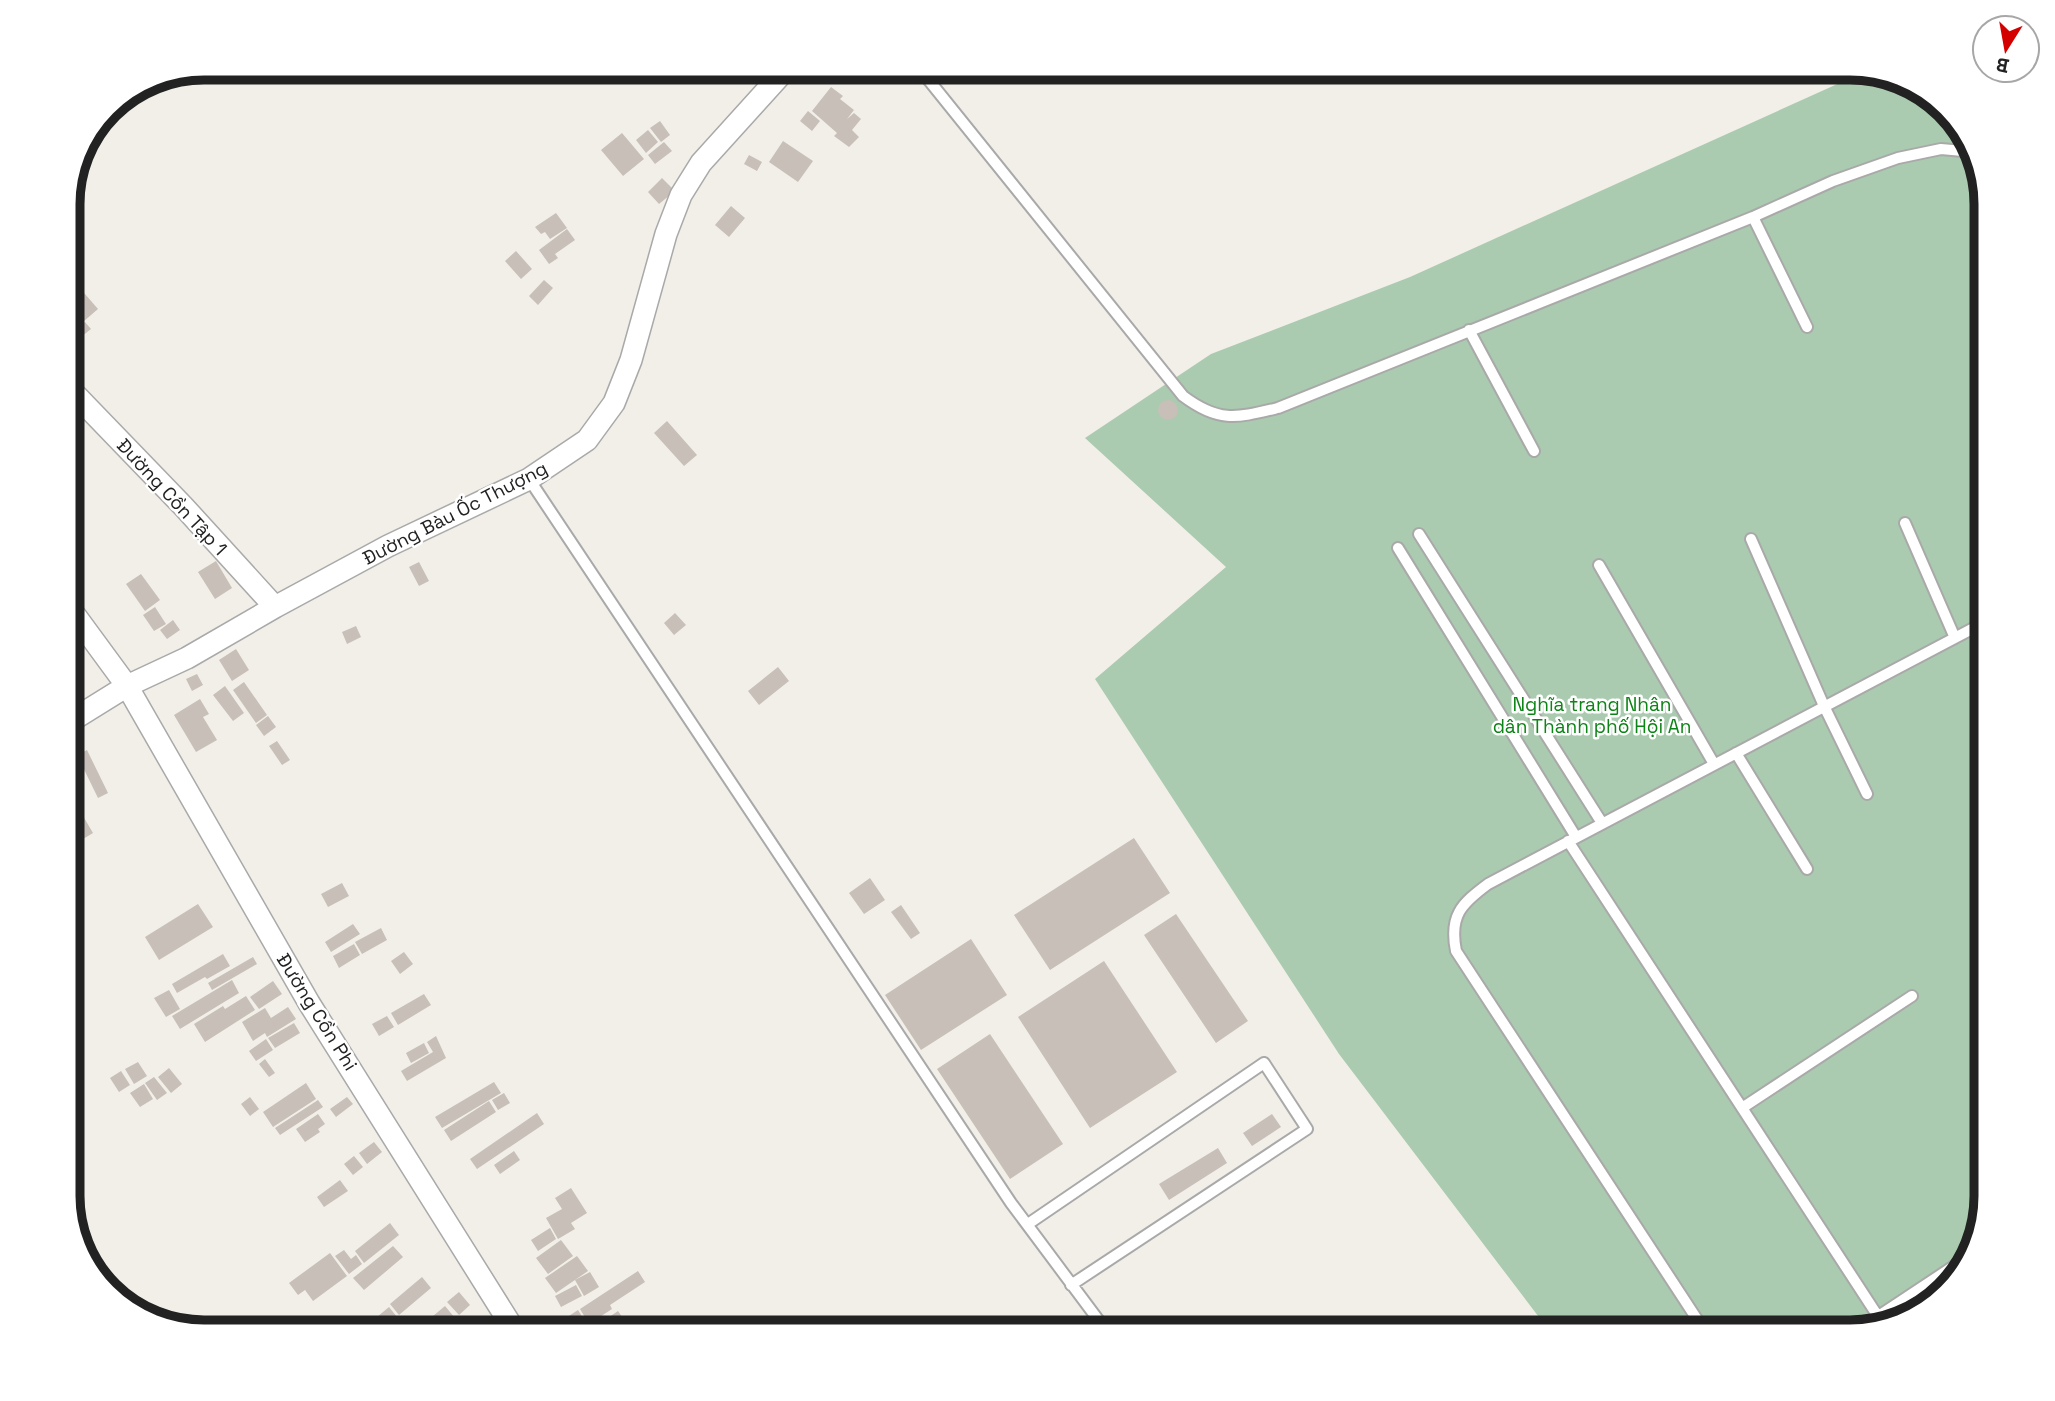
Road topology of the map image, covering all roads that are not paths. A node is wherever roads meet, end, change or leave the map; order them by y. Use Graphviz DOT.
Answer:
graph roads {
  1 [pos="776,80"];
  2 [pos="929,80"];
  3 [pos="1962,151"];
  4 [pos="1753,217"];
  5 [pos="1807,327"];
  6 [pos="1469,330"];
  7 [pos="81,400"];
  8 [pos="1534,451"];
  9 [pos="529,478"];
  10 [pos="1905,523"];
  11 [pos="1419,534"];
  12 [pos="1751,539"];
  13 [pos="1398,548"];
  14 [pos="1598,565"];
  15 [pos="275,607"];
  16 [pos="81,623"];
  17 [pos="1974,628"];
  18 [pos="1955,638"];
  19 [pos="127,686"];
  20 [pos="1824,706"];
  21 [pos="81,715"];
  22 [pos="1736,753"];
  23 [pos="1714,764"];
  24 [pos="1867,794"];
  25 [pos="1602,823"];
  26 [pos="1572,839"];
  27 [pos="1807,869"];
  28 [pos="1912,996"];
  29 [pos="1742,1108"];
  30 [pos="1028,1224"];
  31 [pos="1951,1269"];
  32 [pos="1071,1285"];
  33 [pos="1888,1314"];
  34 [pos="1878,1317"];
  35 [pos="508,1320"];
  36 [pos="1098,1320"];
  37 [pos="1697,1320"];
  1 -- 9 [label="street, Đường Bàu Ốc Thượng"];
  2 -- 6 [label="lane"];
  3 -- 4 [label="lane"];
  4 -- 5 [label="lane"];
  4 -- 6 [label="lane"];
  6 -- 8 [label="lane"];
  7 -- 15 [label="street, Đường Cồn Tập 1"];
  9 -- 15 [label="street, Đường Bàu Ốc Thượng"];
  9 -- 30 [label="lane"];
  10 -- 18 [label="lane"];
  11 -- 25 [label="lane"];
  12 -- 20 [label="lane"];
  13 -- 26 [label="lane"];
  14 -- 23 [label="lane"];
  15 -- 19 [label="street, Đường Bàu Ốc Thượng"];
  16 -- 19 [label="street, Đường Cồn Phi"];
  17 -- 18 [label="lane"];
  18 -- 20 [label="lane"];
  19 -- 21 [label="street, Đường Bàu Ốc Thượng"];
  19 -- 35 [label="street, Đường Cồn Phi"];
  20 -- 22 [label="lane"];
  20 -- 24 [label="lane"];
  22 -- 23 [label="lane"];
  22 -- 27 [label="lane"];
  23 -- 25 [label="lane"];
  25 -- 26 [label="lane"];
  26 -- 29 [label="lane"];
  26 -- 37 [label="lane"];
  28 -- 29 [label="lane"];
  29 -- 34 [label="lane"];
  30 -- 32 [label="lane"];
  30 -- 32 [label="lane"];
  31 -- 33 [label="lane"];
  32 -- 36 [label="lane"];
}
